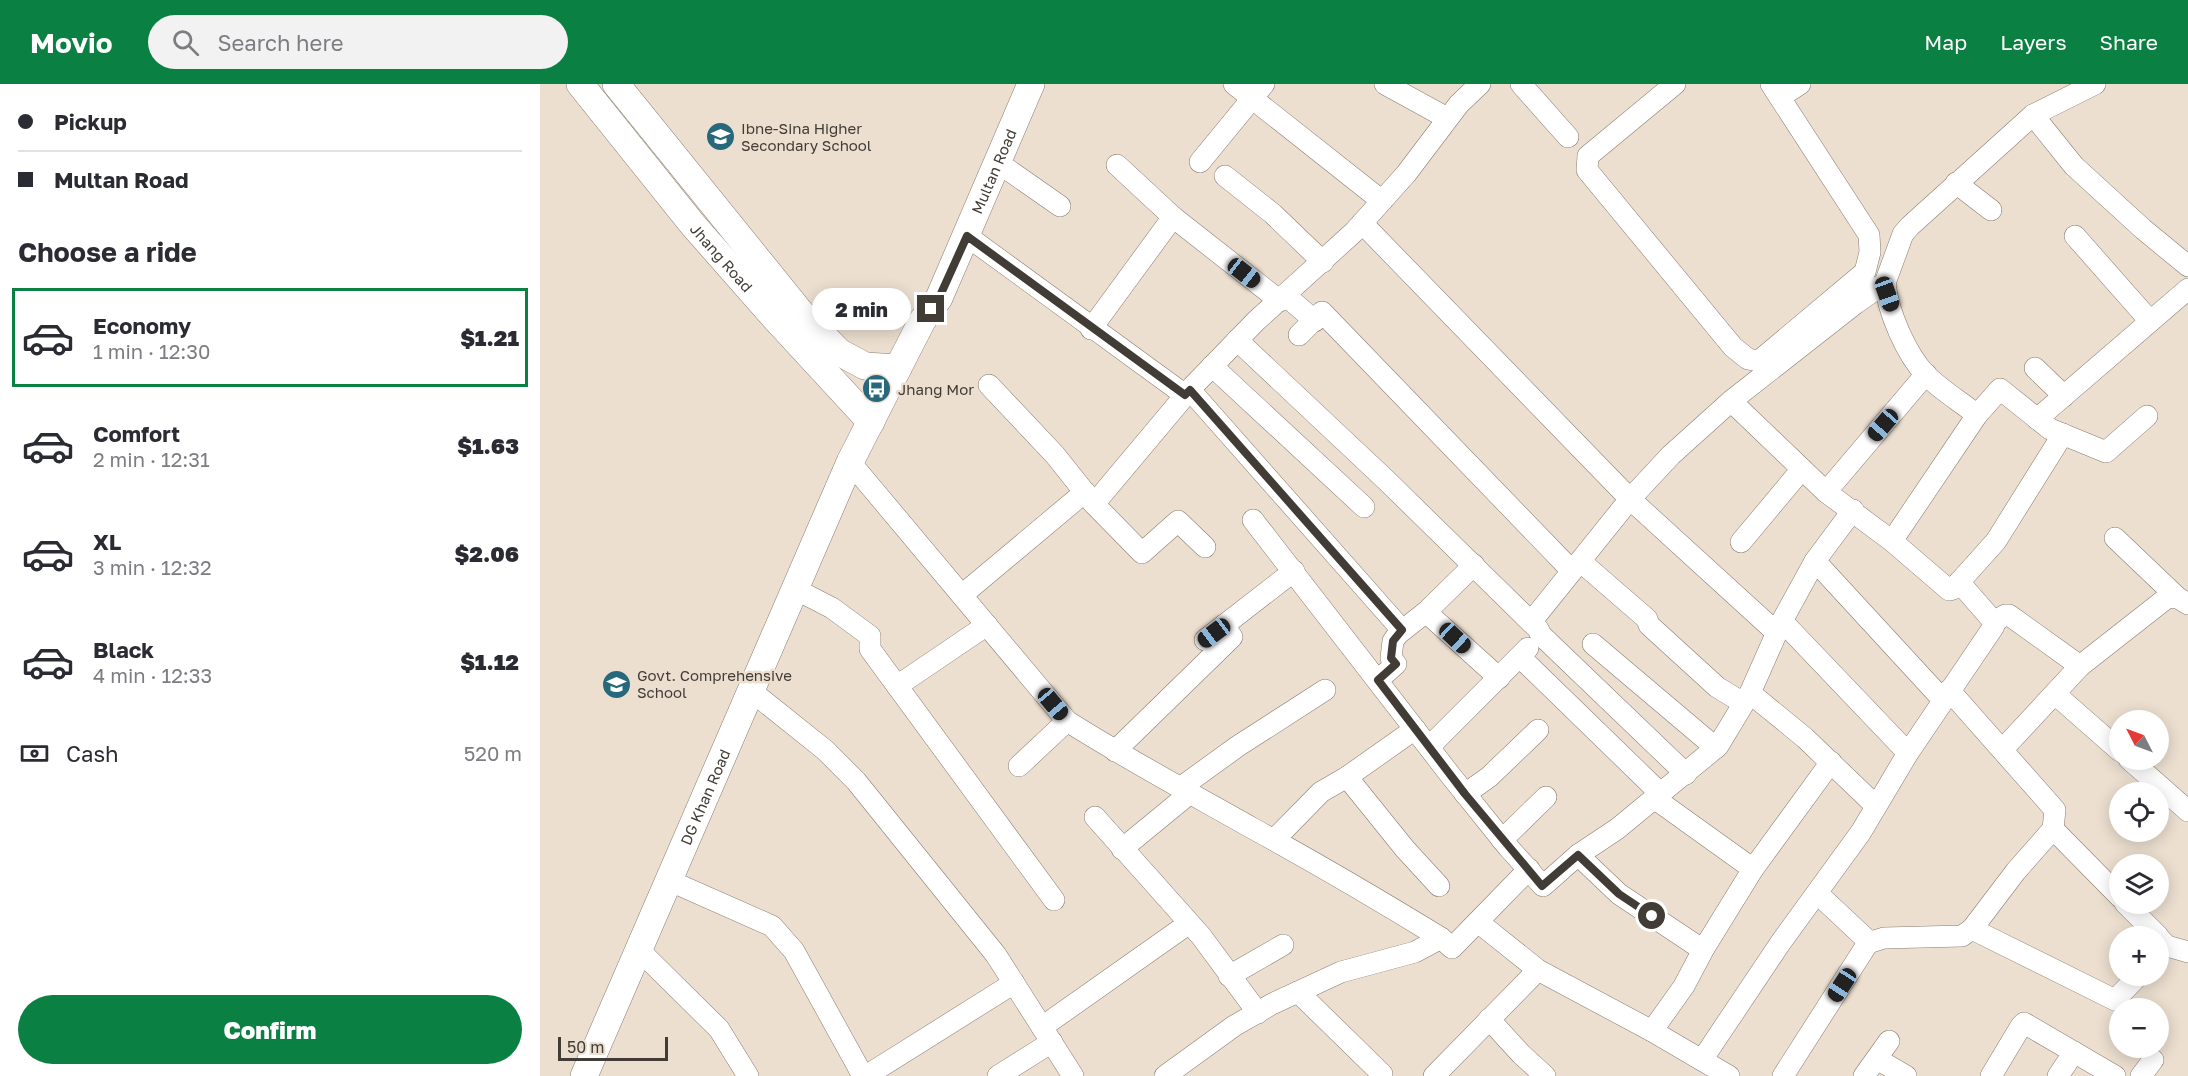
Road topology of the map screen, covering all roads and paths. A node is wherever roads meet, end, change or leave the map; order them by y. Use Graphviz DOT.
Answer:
graph roads {
  1 [pos="580,84"];
  2 [pos="616,84"];
  3 [pos="1015,84"];
  4 [pos="1031,84"];
  5 [pos="1234,84"];
  6 [pos="1385,84"];
  7 [pos="1480,84"];
  8 [pos="1521,84"];
  9 [pos="1675,84"];
  10 [pos="1800,84"];
  11 [pos="2095,84"];
  12 [pos="1258,91"];
  13 [pos="1775,91"];
  14 [pos="2033,115"];
  15 [pos="1447,118"];
  16 [pos="1568,137"];
  17 [pos="997,162"];
  18 [pos="1200,162"];
  19 [pos="1117,165"];
  20 [pos="1225,176"];
  21 [pos="1956,183"];
  22 [pos="1382,201"];
  23 [pos="1060,206"];
  24 [pos="1991,210"];
  25 [pos="1173,217"];
  26 [pos="1362,223"];
  27 [pos="967,236"];
  28 [pos="2075,236"];
  29 [pos="1323,262"];
  30 [pos="2188,266"];
  31 [pos="1885,283"];
  32 [pos="2188,289"];
  33 [pos="1283,298"];
  34 [pos="922,321"];
  35 [pos="2150,321"];
  36 [pos="1091,328"];
  37 [pos="1237,340"];
  38 [pos="1212,366"];
  39 [pos="898,368"];
  40 [pos="2035,368"];
  41 [pos="1926,374"];
  42 [pos="989,385"];
  43 [pos="1187,392"];
  44 [pos="2064,396"];
  45 [pos="1731,401"];
  46 [pos="1977,415"];
  47 [pos="2147,416"];
  48 [pos="2037,419"];
  49 [pos="871,422"];
  50 [pos="2063,434"];
  51 [pos="850,462"];
  52 [pos="1802,470"];
  53 [pos="1826,492"];
  54 [pos="1089,498"];
  55 [pos="1630,499"];
  56 [pos="1364,507"];
  57 [pos="1853,510"];
  58 [pos="827,516"];
  59 [pos="1253,520"];
  60 [pos="2115,538"];
  61 [pos="1892,541"];
  62 [pos="1741,542"];
  63 [pos="1205,547"];
  64 [pos="1815,561"];
  65 [pos="1474,565"];
  66 [pos="1576,566"];
  67 [pos="1294,571"];
  68 [pos="1959,582"];
  69 [pos="795,588"];
  70 [pos="962,595"];
  71 [pos="2183,601"];
  72 [pos="1426,612"];
  73 [pos="1994,622"];
  74 [pos="987,625"];
  75 [pos="1224,625"];
  76 [pos="1779,627"];
  77 [pos="1536,629"];
  78 [pos="1402,630"];
  79 [pos="1205,640"];
  80 [pos="1593,644"];
  81 [pos="1520,657"];
  82 [pos="2080,666"];
  83 [pos="1499,678"];
  84 [pos="1378,680"];
  85 [pos="897,686"];
  86 [pos="750,690"];
  87 [pos="1324,690"];
  88 [pos="2055,694"];
  89 [pos="1946,695"];
  90 [pos="1746,698"];
  91 [pos="1067,721"];
  92 [pos="1415,729"];
  93 [pos="1538,729"];
  94 [pos="2109,741"];
  95 [pos="1429,747"];
  96 [pos="1716,748"];
  97 [pos="2003,749"];
  98 [pos="1115,751"];
  99 [pos="1908,753"];
  100 [pos="1831,762"];
  101 [pos="1018,766"];
  102 [pos="2141,770"];
  103 [pos="1686,774"];
  104 [pos="1347,777"];
  105 [pos="1185,791"];
  106 [pos="1465,794"];
  107 [pos="1657,796"];
  108 [pos="1545,797"];
  109 [pos="1876,806"];
  110 [pos="2188,811"];
  111 [pos="1095,817"];
  112 [pos="2053,829"];
  113 [pos="1274,840"];
  114 [pos="1502,840"];
  115 [pos="1122,849"];
  116 [pos="1578,855"];
  117 [pos="1529,869"];
  118 [pos="1752,869"];
  119 [pos="668,880"];
  120 [pos="1439,886"];
  121 [pos="2109,886"];
  122 [pos="1817,893"];
  123 [pos="1054,900"];
  124 [pos="2135,914"];
  125 [pos="1478,922"];
  126 [pos="1188,924"];
  127 [pos="2145,926"];
  128 [pos="1972,929"];
  129 [pos="1441,938"];
  130 [pos="1868,943"];
  131 [pos="1283,945"];
  132 [pos="2169,946"];
  133 [pos="638,949"];
  134 [pos="1702,950"];
  135 [pos="2188,952"];
  136 [pos="1538,970"];
  137 [pos="1229,976"];
  138 [pos="1014,983"];
  139 [pos="2128,986"];
  140 [pos="1298,992"];
  141 [pos="1258,1013"];
  142 [pos="1488,1019"];
  143 [pos="1652,1031"];
  144 [pos="1047,1035"];
  145 [pos="1890,1041"];
  146 [pos="2074,1052"];
  147 [pos="1877,1059"];
  148 [pos="1702,1060"];
  149 [pos="1179,1073"];
  150 [pos="1382,1074"];
  151 [pos="1441,1074"];
  152 [pos="584,1076"];
  153 [pos="748,1076"];
  154 [pos="864,1076"];
  155 [pos="998,1076"];
  156 [pos="1074,1076"];
  157 [pos="1545,1076"];
  158 [pos="1729,1076"];
  159 [pos="1783,1076"];
  160 [pos="1864,1076"];
  161 [pos="1906,1076"];
  162 [pos="1991,1076"];
  163 [pos="2058,1076"];
  164 [pos="2115,1076"];
  1 -- 49 [label="main road, Jhang Road"];
  2 -- 39 [label="main road, Jhang Road"];
  3 -- 34 [label="main road, Multan Road"];
  4 -- 17 [label="main road, Multan Road"];
  5 -- 12 [label="street"];
  6 -- 15 [label="street"];
  7 -- 15 [label="street"];
  8 -- 16 [label="street"];
  9 -- 13 [label="street"];
  10 -- 13 [label="street"];
  11 -- 14 [label="street"];
  12 -- 18 [label="street"];
  12 -- 22 [label="street"];
  14 -- 21 [label="street"];
  14 -- 30 [label="street"];
  15 -- 22 [label="street"];
  17 -- 23 [label="street"];
  17 -- 27 [label="main road, Multan Road"];
  19 -- 25 [label="street"];
  20 -- 29 [label="street"];
  21 -- 24 [label="street"];
  21 -- 31 [label="street"];
  22 -- 26 [label="street"];
  25 -- 33 [label="street"];
  25 -- 36 [label="street"];
  26 -- 29 [label="street"];
  26 -- 55 [label="street"];
  27 -- 34 [label="main road, Multan Road"];
  27 -- 36 [label="street"];
  28 -- 35 [label="street"];
  29 -- 33 [label="street"];
  31 -- 41 [label="street"];
  31 -- 45 [label="street"];
  32 -- 35 [label="street"];
  33 -- 37 [label="street"];
  33 -- 66 [label="street"];
  34 -- 39 [label="main road, Multan Road"];
  35 -- 44 [label="street"];
  36 -- 43 [label="street"];
  37 -- 38 [label="street"];
  37 -- 65 [label="street"];
  38 -- 43 [label="street"];
  38 -- 56 [label="street"];
  39 -- 49 [label="main road, Multan Road"];
  40 -- 44 [label="street"];
  41 -- 46 [label="street"];
  41 -- 53 [label="street"];
  42 -- 54 [label="street"];
  43 -- 54 [label="street"];
  43 -- 78 [label="street"];
  44 -- 48 [label="street"];
  45 -- 52 [label="street"];
  45 -- 55 [label="street"];
  46 -- 48 [label="street"];
  46 -- 61 [label="street"];
  47 -- 50 [label="street"];
  48 -- 50 [label="street"];
  49 -- 51 [label="main road, Multan Road"];
  50 -- 68 [label="street"];
  51 -- 58 [label="main road, Multan Road"];
  51 -- 70 [label="street"];
  52 -- 53 [label="street"];
  52 -- 62 [label="street"];
  53 -- 57 [label="street"];
  54 -- 63 [label="street"];
  54 -- 70 [label="street"];
  55 -- 66 [label="street"];
  55 -- 76 [label="street"];
  57 -- 61 [label="street"];
  57 -- 64 [label="street"];
  58 -- 69 [label="main road, DG Khan Road"];
  59 -- 67 [label="street"];
  60 -- 71 [label="street"];
  61 -- 68 [label="street"];
  64 -- 76 [label="street"];
  64 -- 89 [label="street"];
  65 -- 72 [label="street"];
  65 -- 77 [label="street"];
  66 -- 77 [label="street"];
  66 -- 90 [label="street"];
  67 -- 75 [label="street"];
  67 -- 84 [label="street"];
  68 -- 73 [label="street"];
  69 -- 85 [label="street"];
  69 -- 86 [label="main road, DG Khan Road"];
  70 -- 74 [label="street"];
  71 -- 82 [label="street"];
  72 -- 78 [label="street"];
  72 -- 83 [label="street"];
  73 -- 82 [label="street"];
  73 -- 89 [label="street"];
  74 -- 85 [label="street"];
  74 -- 91 [label="street"];
  75 -- 79 [label="street"];
  75 -- 98 [label="street"];
  76 -- 90 [label="street"];
  76 -- 99 [label="street"];
  77 -- 81 [label="street"];
  77 -- 103 [label="street"];
  78 -- 84 [label="street"];
  80 -- 96 [label="street"];
  81 -- 83 [label="street"];
  81 -- 107 [label="street"];
  82 -- 88 [label="street"];
  83 -- 95 [label="street"];
  84 -- 92 [label="street"];
  85 -- 123 [label="street"];
  86 -- 119 [label="main road, DG Khan Road"];
  86 -- 138 [label="street"];
  87 -- 105 [label="street"];
  88 -- 94 [label="street"];
  88 -- 97 [label="street"];
  89 -- 97 [label="street"];
  89 -- 99 [label="street"];
  90 -- 96 [label="street"];
  90 -- 100 [label="street"];
  91 -- 98 [label="street"];
  91 -- 101 [label="street"];
  92 -- 95 [label="street"];
  92 -- 104 [label="street"];
  93 -- 106 [label="street"];
  95 -- 106 [label="street"];
  96 -- 103 [label="street"];
  97 -- 112 [label="street"];
  98 -- 105 [label="street"];
  99 -- 109 [label="street"];
  100 -- 109 [label="street"];
  100 -- 118 [label="street"];
  102 -- 110 [label="street"];
  103 -- 107 [label="street"];
  104 -- 113 [label="street"];
  104 -- 120 [label="street"];
  105 -- 113 [label="street"];
  105 -- 115 [label="street"];
  106 -- 114 [label="street"];
  107 -- 116 [label="street"];
  107 -- 118 [label="street"];
  108 -- 114 [label="street"];
  109 -- 122 [label="street"];
  111 -- 115 [label="street"];
  112 -- 121 [label="street"];
  112 -- 128 [label="street"];
  113 -- 129 [label="street"];
  114 -- 117 [label="street"];
  115 -- 126 [label="street"];
  116 -- 117 [label="street"];
  116 -- 134 [label="street"];
  117 -- 125 [label="street"];
  118 -- 134 [label="street"];
  119 -- 133 [label="main road, DG Khan Road"];
  119 -- 154 [label="street"];
  122 -- 130 [label="street"];
  122 -- 148 [label="street"];
  124 -- 127 [label="street"];
  125 -- 129 [label="street"];
  125 -- 136 [label="street"];
  126 -- 137 [label="street"];
  126 -- 144 [label="street"];
  128 -- 130 [label="street"];
  128 -- 139 [label="street"];
  129 -- 140 [label="street"];
  130 -- 159 [label="street"];
  131 -- 137 [label="street"];
  132 -- 135 [label="street"];
  133 -- 152 [label="main road, DG Khan Road"];
  133 -- 153 [label="street"];
  134 -- 143 [label="street"];
  136 -- 142 [label="street"];
  136 -- 143 [label="street"];
  137 -- 141 [label="street"];
  138 -- 144 [label="street"];
  138 -- 154 [label="street"];
  140 -- 141 [label="street"];
  140 -- 150 [label="street"];
  141 -- 149 [label="street"];
  142 -- 151 [label="street"];
  142 -- 157 [label="street"];
  143 -- 148 [label="street"];
  144 -- 155 [label="street"];
  144 -- 156 [label="street"];
  145 -- 147 [label="street"];
  146 -- 162 [label="street"];
  146 -- 163 [label="street"];
  146 -- 164 [label="street"];
  147 -- 160 [label="street"];
  147 -- 161 [label="street"];
  148 -- 158 [label="street"];
}
